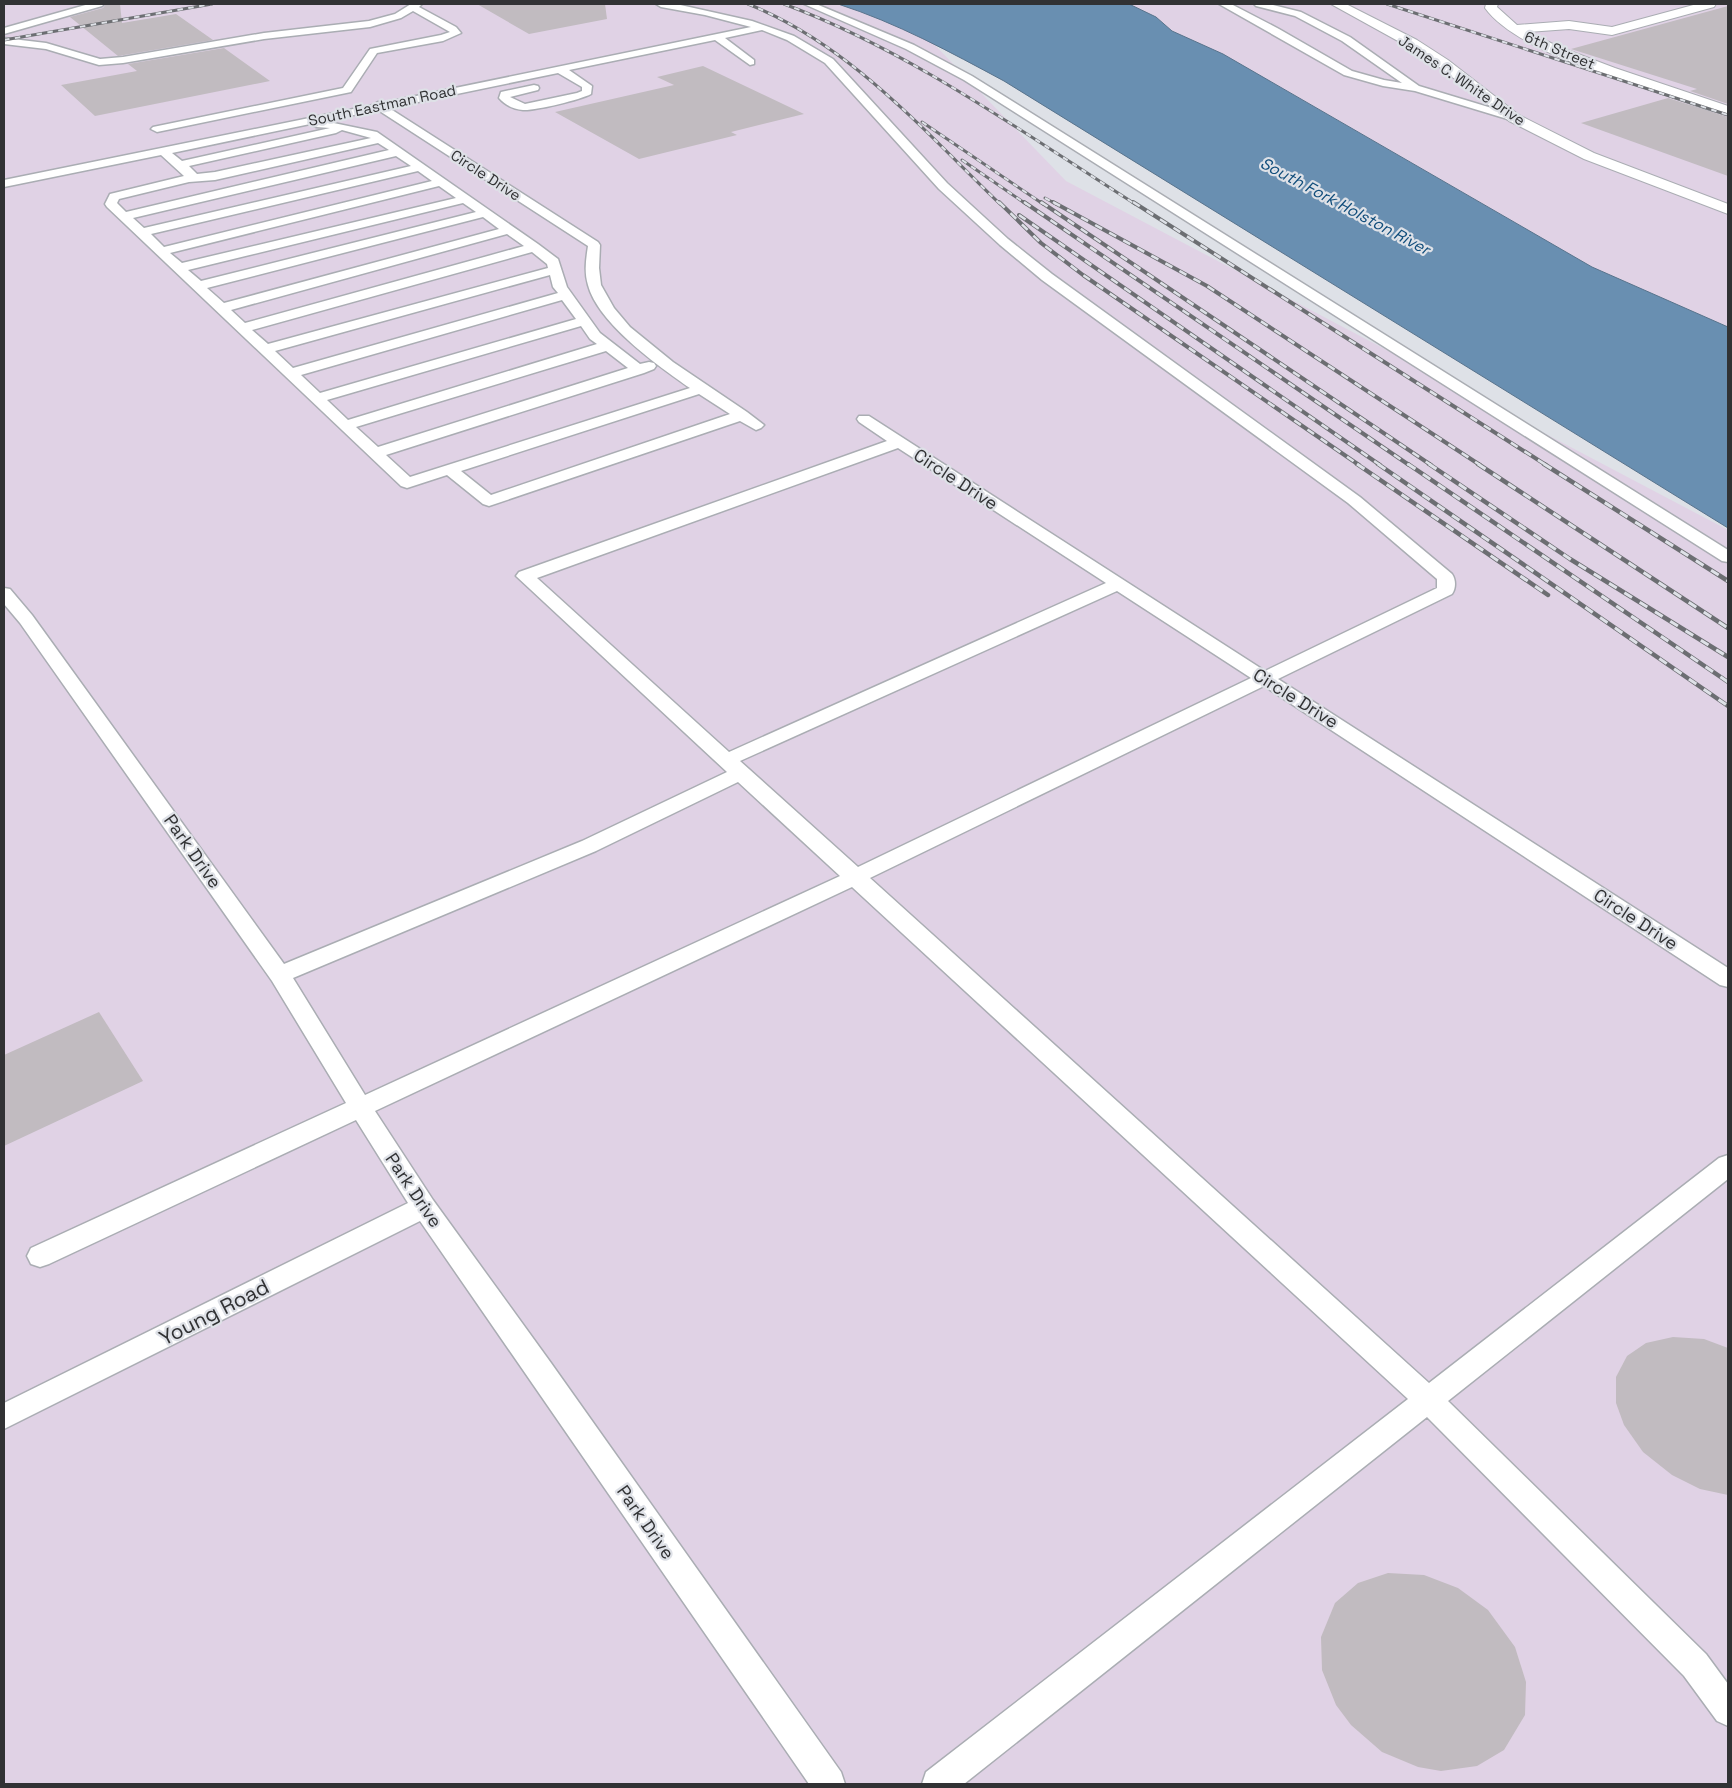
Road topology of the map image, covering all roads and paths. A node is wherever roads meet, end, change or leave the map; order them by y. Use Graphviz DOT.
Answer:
graph roads {
  1 [pos="99,4"];
  2 [pos="660,4"];
  3 [pos="809,4"];
  4 [pos="1224,4"];
  5 [pos="1259,4"];
  6 [pos="1337,4"];
  7 [pos="1492,4"];
  8 [pos="1710,4"];
  9 [pos="415,5"];
  10 [pos="760,28"];
  11 [pos="1514,29"];
  12 [pos="4,31"];
  13 [pos="716,36"];
  14 [pos="4,42"];
  15 [pos="750,62"];
  16 [pos="559,69"];
  17 [pos="571,77"];
  18 [pos="556,83"];
  19 [pos="542,86"];
  20 [pos="1416,88"];
  21 [pos="378,105"];
  22 [pos="1728,111"];
  23 [pos="1514,118"];
  24 [pos="298,122"];
  25 [pos="346,128"];
  26 [pos="157,129"];
  27 [pos="379,139"];
  28 [pos="163,151"];
  29 [pos="397,152"];
  30 [pos="180,165"];
  31 [pos="420,167"];
  32 [pos="189,178"];
  33 [pos="441,182"];
  34 [pos="4,184"];
  35 [pos="464,199"];
  36 [pos="1728,209"];
  37 [pos="486,214"];
  38 [pos="124,216"];
  39 [pos="510,230"];
  40 [pos="142,233"];
  41 [pos="534,247"];
  42 [pos="161,251"];
  43 [pos="179,268"];
  44 [pos="555,270"];
  45 [pos="198,286"];
  46 [pos="565,295"];
  47 [pos="222,308"];
  48 [pos="583,321"];
  49 [pos="243,328"];
  50 [pos="607,346"];
  51 [pos="266,349"];
  52 [pos="664,362"];
  53 [pos="639,370"];
  54 [pos="291,373"];
  55 [pos="703,388"];
  56 [pos="318,398"];
  57 [pos="742,415"];
  58 [pos="864,419"];
  59 [pos="756,424"];
  60 [pos="346,425"];
  61 [pos="899,442"];
  62 [pos="376,452"];
  63 [pos="450,470"];
  64 [pos="1728,557"];
  65 [pos="1118,584"];
  66 [pos="4,593"];
  67 [pos="1264,678"];
  68 [pos="734,766"];
  69 [pos="855,877"];
  70 [pos="280,975"];
  71 [pos="1728,979"];
  72 [pos="360,1107"];
  73 [pos="1728,1165"];
  74 [pos="424,1207"];
  75 [pos="40,1256"];
  76 [pos="1428,1400"];
  77 [pos="4,1417"];
  78 [pos="1728,1710"];
  79 [pos="829,1784"];
  80 [pos="938,1784"];
  1 -- 12 [label="lane"];
  2 -- 10 [label="lane"];
  3 -- 64 [label="lane"];
  4 -- 20 [label="lane"];
  5 -- 20 [label="lane"];
  6 -- 23 [label="street, James C. White Drive"];
  7 -- 11 [label="street, 6th Street"];
  8 -- 11 [label="street"];
  9 -- 14 [label="lane"];
  9 -- 26 [label="lane"];
  10 -- 13 [label="lane, South Eastman Road"];
  10 -- 67 [label="lane"];
  11 -- 22 [label="street, 6th Street"];
  13 -- 15 [label="lane"];
  13 -- 16 [label="lane, South Eastman Road"];
  16 -- 17 [label="lane"];
  16 -- 21 [label="lane, South Eastman Road"];
  17 -- 18 [label="lane"];
  17 -- 19 [label="lane"];
  20 -- 23 [label="lane"];
  21 -- 24 [label="lane, South Eastman Road"];
  21 -- 52 [label="lane, Circle Drive"];
  23 -- 36 [label="street, James C. White Drive"];
  24 -- 25 [label="lane"];
  24 -- 28 [label="lane, South Eastman Road"];
  25 -- 27 [label="lane"];
  25 -- 30 [label="lane"];
  27 -- 29 [label="lane"];
  27 -- 32 [label="lane"];
  28 -- 30 [label="lane"];
  28 -- 34 [label="lane, South Eastman Road"];
  29 -- 31 [label="lane"];
  29 -- 38 [label="lane"];
  30 -- 32 [label="lane"];
  31 -- 33 [label="lane"];
  31 -- 40 [label="lane"];
  32 -- 38 [label="lane"];
  33 -- 35 [label="lane"];
  33 -- 42 [label="lane"];
  35 -- 37 [label="lane"];
  35 -- 43 [label="lane"];
  37 -- 39 [label="lane"];
  37 -- 45 [label="lane"];
  38 -- 40 [label="lane"];
  39 -- 41 [label="lane"];
  39 -- 47 [label="lane"];
  40 -- 42 [label="lane"];
  41 -- 44 [label="lane"];
  41 -- 49 [label="lane"];
  42 -- 43 [label="lane"];
  43 -- 45 [label="lane"];
  44 -- 46 [label="lane"];
  44 -- 51 [label="lane"];
  45 -- 47 [label="lane"];
  46 -- 48 [label="lane"];
  46 -- 54 [label="lane"];
  47 -- 49 [label="lane"];
  48 -- 50 [label="lane"];
  48 -- 56 [label="lane"];
  49 -- 51 [label="lane"];
  50 -- 53 [label="lane"];
  50 -- 60 [label="lane"];
  51 -- 54 [label="lane"];
  52 -- 53 [label="lane"];
  52 -- 55 [label="lane"];
  53 -- 62 [label="lane"];
  54 -- 56 [label="lane"];
  55 -- 57 [label="lane"];
  55 -- 63 [label="lane"];
  56 -- 60 [label="lane"];
  57 -- 59 [label="lane"];
  57 -- 63 [label="lane"];
  58 -- 61 [label="lane, Circle Drive"];
  60 -- 62 [label="lane"];
  61 -- 65 [label="lane, Circle Drive"];
  61 -- 68 [label="lane"];
  62 -- 63 [label="lane"];
  65 -- 67 [label="lane, Circle Drive"];
  65 -- 68 [label="lane"];
  66 -- 70 [label="lane, Park Drive"];
  67 -- 69 [label="lane"];
  67 -- 71 [label="lane, Circle Drive"];
  68 -- 69 [label="lane"];
  68 -- 70 [label="lane"];
  69 -- 72 [label="lane"];
  69 -- 76 [label="lane"];
  70 -- 72 [label="lane, Park Drive"];
  72 -- 74 [label="lane, Park Drive"];
  72 -- 75 [label="lane"];
  73 -- 76 [label="lane"];
  74 -- 77 [label="lane, Young Road"];
  74 -- 79 [label="lane, Park Drive"];
  76 -- 78 [label="lane"];
  76 -- 80 [label="lane"];
}
